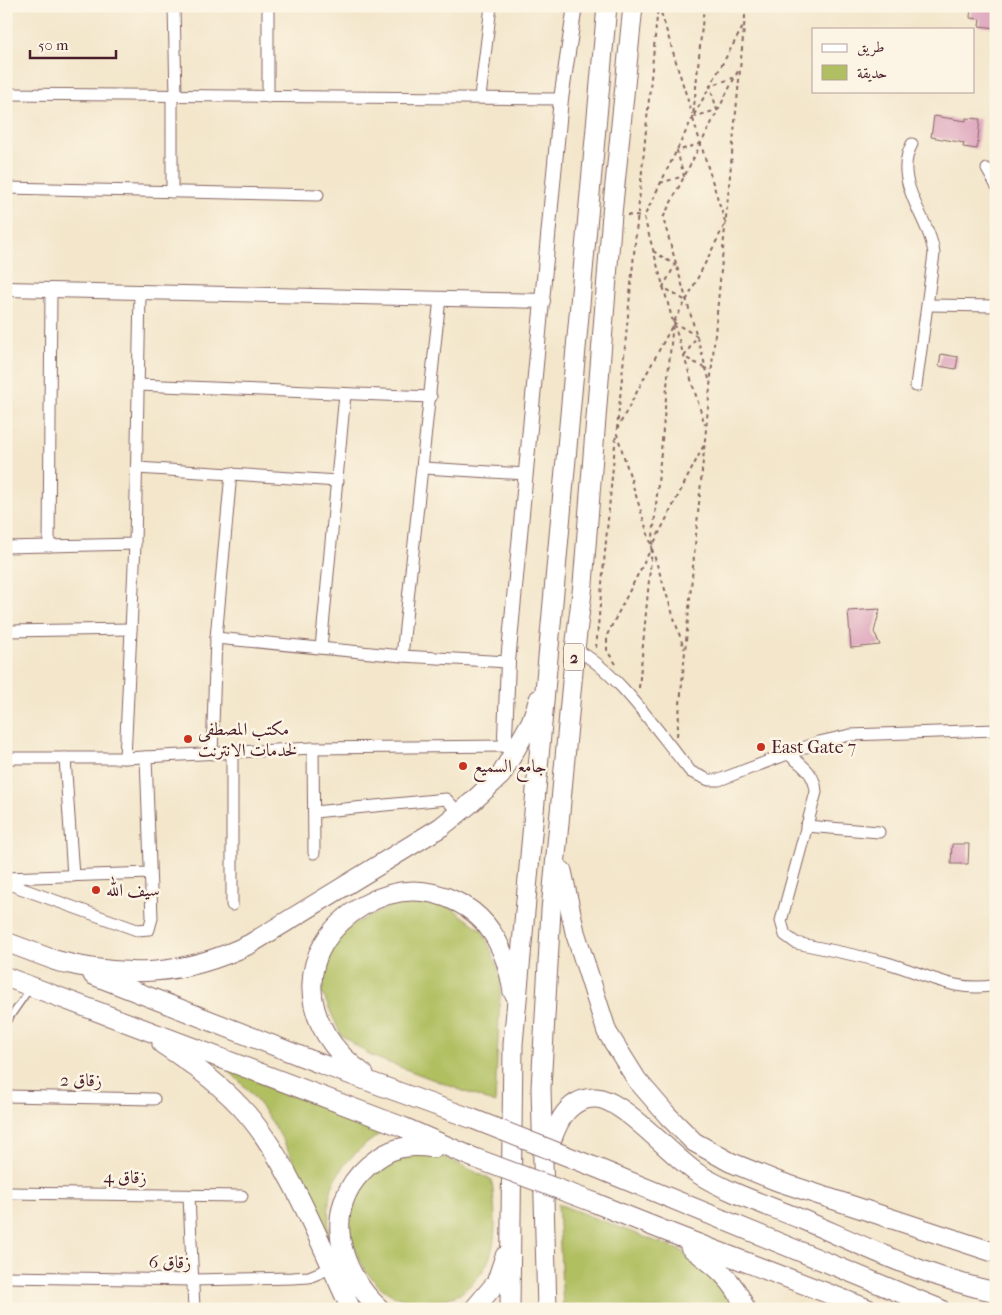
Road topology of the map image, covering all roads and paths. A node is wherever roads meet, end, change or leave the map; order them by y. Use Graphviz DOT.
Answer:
graph roads {
  1 [pos="174,6"];
  2 [pos="268,6"];
  3 [pos="490,6"];
  4 [pos="575,6"];
  5 [pos="607,6"];
  6 [pos="633,6"];
  7 [pos="659,6"];
  8 [pos="704,6"];
  9 [pos="746,6"];
  10 [pos="745,23"];
  11 [pos="740,67"];
  12 [pos="734,78"];
  13 [pos="710,86"];
  14 [pos="6,94"];
  15 [pos="174,96"];
  16 [pos="268,97"];
  17 [pos="480,97"];
  18 [pos="561,99"];
  19 [pos="718,110"];
  20 [pos="693,117"];
  21 [pos="702,143"];
  22 [pos="912,144"];
  23 [pos="677,151"];
  24 [pos="987,169"];
  25 [pos="684,176"];
  26 [pos="660,183"];
  27 [pos="996,185"];
  28 [pos="6,188"];
  29 [pos="172,192"];
  30 [pos="318,195"];
  31 [pos="612,214"];
  32 [pos="638,216"];
  33 [pos="644,217"];
  34 [pos="725,223"];
  35 [pos="653,251"];
  36 [pos="675,265"];
  37 [pos="663,287"];
  38 [pos="6,289"];
  39 [pos="51,290"];
  40 [pos="140,293"];
  41 [pos="440,298"];
  42 [pos="542,301"];
  43 [pos="686,301"];
  44 [pos="928,305"];
  45 [pos="996,306"];
  46 [pos="673,322"];
  47 [pos="697,336"];
  48 [pos="684,357"];
  49 [pos="707,369"];
  50 [pos="710,382"];
  51 [pos="138,385"];
  52 [pos="916,386"];
  53 [pos="345,394"];
  54 [pos="431,397"];
  55 [pos="706,427"];
  56 [pos="616,431"];
  57 [pos="704,446"];
  58 [pos="137,468"];
  59 [pos="424,468"];
  60 [pos="231,473"];
  61 [pos="526,474"];
  62 [pos="338,481"];
  63 [pos="135,544"];
  64 [pos="49,546"];
  65 [pos="6,547"];
  66 [pos="652,547"];
  67 [pos="131,629"];
  68 [pos="6,631"];
  69 [pos="216,638"];
  70 [pos="321,648"];
  71 [pos="550,649"];
  72 [pos="575,649"];
  73 [pos="685,652"];
  74 [pos="402,656"];
  75 [pos="595,661"];
  76 [pos="508,662"];
  77 [pos="621,670"];
  78 [pos="633,686"];
  79 [pos="996,730"];
  80 [pos="677,741"];
  81 [pos="313,748"];
  82 [pos="511,749"];
  83 [pos="212,754"];
  84 [pos="232,754"];
  85 [pos="788,754"];
  86 [pos="146,757"];
  87 [pos="6,758"];
  88 [pos="65,758"];
  89 [pos="125,758"];
  90 [pos="314,812"];
  91 [pos="458,813"];
  92 [pos="806,826"];
  93 [pos="879,832"];
  94 [pos="559,834"];
  95 [pos="314,853"];
  96 [pos="150,873"];
  97 [pos="73,876"];
  98 [pos="6,878"];
  99 [pos="6,883"];
  100 [pos="232,905"];
  101 [pos="6,942"];
  102 [pos="54,960"];
  103 [pos="6,977"];
  104 [pos="996,985"];
  105 [pos="31,986"];
  106 [pos="110,1017"];
  107 [pos="6,1023"];
  108 [pos="513,1044"];
  109 [pos="384,1087"];
  110 [pos="6,1096"];
  111 [pos="154,1099"];
  112 [pos="466,1154"];
  113 [pos="542,1175"];
  114 [pos="6,1193"];
  115 [pos="188,1196"];
  116 [pos="242,1196"];
  117 [pos="510,1222"];
  118 [pos="673,1235"];
  119 [pos="996,1253"];
  120 [pos="331,1268"];
  121 [pos="6,1277"];
  122 [pos="193,1280"];
  123 [pos="996,1292"];
  124 [pos="549,1305"];
  125 [pos="194,1309"];
  126 [pos="351,1309"];
  127 [pos="380,1309"];
  128 [pos="474,1309"];
  129 [pos="510,1309"];
  130 [pos="745,1309"];
  131 [pos="868,1309"];
  132 [pos="940,1309"];
  1 -- 15 [label="street"];
  2 -- 16 [label="street"];
  3 -- 17 [label="street"];
  4 -- 18 [label="street"];
  5 -- 71 [label="highway, 2"];
  6 -- 31 [label="highway, 2"];
  7 -- 20 [label="path"];
  7 -- 32 [label="path"];
  8 -- 20 [label="path"];
  9 -- 10 [label="path"];
  10 -- 11 [label="path"];
  10 -- 13 [label="path"];
  11 -- 12 [label="path"];
  11 -- 34 [label="path"];
  12 -- 13 [label="path"];
  12 -- 19 [label="path"];
  13 -- 19 [label="path"];
  13 -- 20 [label="path"];
  14 -- 15 [label="street"];
  15 -- 16 [label="street"];
  15 -- 29 [label="street"];
  16 -- 17 [label="street"];
  17 -- 18 [label="street"];
  18 -- 42 [label="street"];
  19 -- 20 [label="path"];
  19 -- 21 [label="path"];
  20 -- 21 [label="path"];
  20 -- 23 [label="path"];
  21 -- 23 [label="path"];
  21 -- 25 [label="path"];
  21 -- 34 [label="path"];
  22 -- 44 [label="street"];
  23 -- 25 [label="path"];
  23 -- 26 [label="path"];
  24 -- 27 [label="street"];
  25 -- 26 [label="path"];
  25 -- 36 [label="path"];
  26 -- 33 [label="path"];
  28 -- 29 [label="street"];
  29 -- 30 [label="street"];
  31 -- 32 [label="path"];
  31 -- 72 [label="highway, 2"];
  32 -- 33 [label="path"];
  32 -- 56 [label="path"];
  33 -- 35 [label="path"];
  34 -- 43 [label="path"];
  34 -- 50 [label="path"];
  35 -- 36 [label="path"];
  35 -- 37 [label="path"];
  36 -- 37 [label="path"];
  36 -- 43 [label="path"];
  37 -- 43 [label="path"];
  37 -- 46 [label="path"];
  38 -- 39 [label="street"];
  39 -- 40 [label="street"];
  39 -- 64 [label="street"];
  40 -- 41 [label="street"];
  40 -- 51 [label="street"];
  41 -- 42 [label="street"];
  41 -- 54 [label="street"];
  42 -- 61 [label="street"];
  43 -- 46 [label="path"];
  43 -- 47 [label="path"];
  44 -- 45 [label="street"];
  44 -- 52 [label="street"];
  46 -- 47 [label="path"];
  46 -- 48 [label="path"];
  46 -- 56 [label="path"];
  46 -- 66 [label="path"];
  47 -- 48 [label="path"];
  47 -- 49 [label="path"];
  48 -- 49 [label="path"];
  48 -- 55 [label="path"];
  49 -- 50 [label="path"];
  50 -- 55 [label="path"];
  51 -- 53 [label="street"];
  51 -- 58 [label="street"];
  53 -- 54 [label="street"];
  53 -- 62 [label="street"];
  54 -- 59 [label="street"];
  55 -- 57 [label="path"];
  56 -- 66 [label="path"];
  56 -- 75 [label="path"];
  57 -- 66 [label="path"];
  57 -- 73 [label="path"];
  58 -- 60 [label="street"];
  58 -- 63 [label="street"];
  59 -- 61 [label="street"];
  59 -- 74 [label="street"];
  60 -- 62 [label="street"];
  60 -- 69 [label="street"];
  61 -- 76 [label="street"];
  62 -- 70 [label="street"];
  63 -- 64 [label="street"];
  63 -- 67 [label="street"];
  64 -- 65 [label="street"];
  66 -- 73 [label="path"];
  66 -- 77 [label="path"];
  66 -- 78 [label="path"];
  67 -- 68 [label="street"];
  67 -- 89 [label="street"];
  69 -- 70 [label="street"];
  69 -- 83 [label="street"];
  70 -- 74 [label="street"];
  71 -- 82 [label="highway"];
  71 -- 108 [label="highway, 2"];
  72 -- 75 [label="street"];
  72 -- 94 [label="highway, 2"];
  73 -- 80 [label="path"];
  74 -- 76 [label="street"];
  75 -- 85 [label="street"];
  76 -- 82 [label="street"];
  79 -- 85 [label="street"];
  81 -- 82 [label="street"];
  81 -- 84 [label="street"];
  81 -- 90 [label="street"];
  82 -- 91 [label="highway"];
  83 -- 84 [label="street"];
  83 -- 86 [label="street"];
  84 -- 100 [label="street"];
  85 -- 92 [label="street"];
  86 -- 89 [label="street"];
  86 -- 96 [label="street"];
  87 -- 88 [label="street"];
  88 -- 89 [label="street"];
  88 -- 97 [label="street"];
  90 -- 91 [label="street"];
  90 -- 95 [label="street"];
  91 -- 102 [label="highway"];
  92 -- 93 [label="street"];
  92 -- 104 [label="street"];
  94 -- 113 [label="highway, 2"];
  94 -- 119 [label="highway"];
  96 -- 97 [label="street"];
  96 -- 99 [label="street"];
  97 -- 98 [label="street"];
  101 -- 102 [label="highway"];
  102 -- 109 [label="highway"];
  103 -- 105 [label="highway"];
  105 -- 106 [label="highway"];
  105 -- 107 [label="lane"];
  106 -- 112 [label="highway"];
  106 -- 120 [label="highway"];
  108 -- 109 [label="highway"];
  108 -- 117 [label="highway, 2"];
  109 -- 132 [label="highway, bridge"];
  110 -- 111 [label="street, زقاق 2"];
  112 -- 118 [label="highway, bridge"];
  112 -- 127 [label="highway"];
  113 -- 123 [label="highway"];
  113 -- 124 [label="highway, 2"];
  114 -- 115 [label="street, زقاق 4"];
  115 -- 116 [label="street, زقاق 4"];
  115 -- 122 [label="street"];
  117 -- 128 [label="highway"];
  117 -- 129 [label="highway, 2"];
  118 -- 130 [label="highway"];
  118 -- 131 [label="highway"];
  120 -- 122 [label="street, زقاق 6"];
  120 -- 126 [label="highway"];
  121 -- 122 [label="street, زقاق 6"];
  122 -- 125 [label="street"];
}
